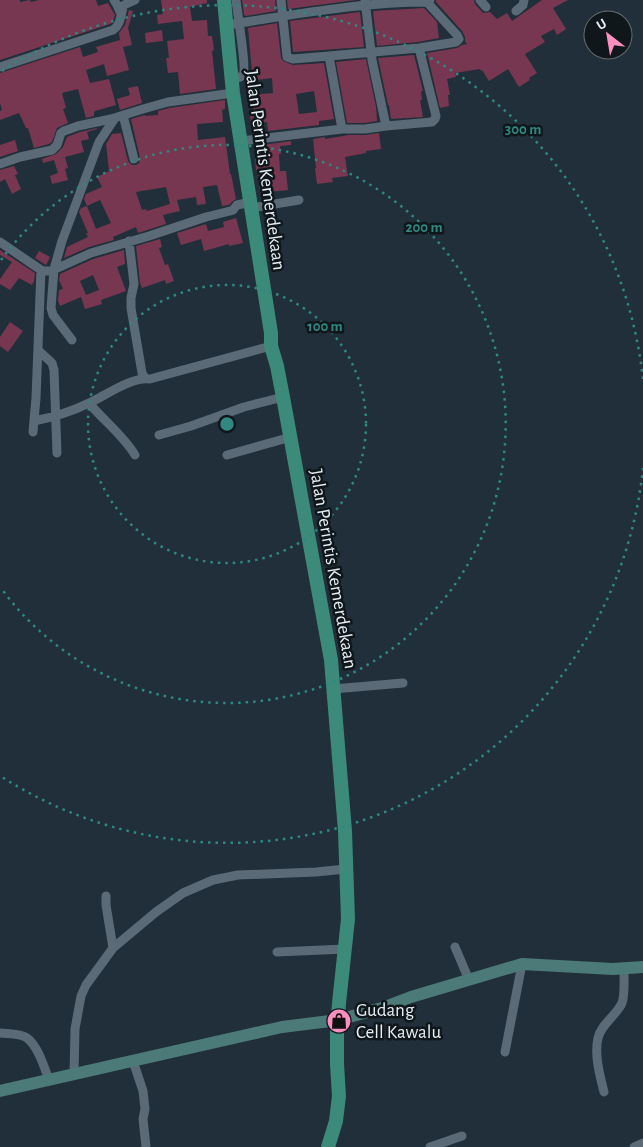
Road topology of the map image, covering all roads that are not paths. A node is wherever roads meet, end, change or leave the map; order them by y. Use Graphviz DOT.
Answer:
graph roads {
  1 [pos="114,0"];
  2 [pos="224,0"];
  3 [pos="236,0"];
  4 [pos="281,0"];
  5 [pos="524,0"];
  6 [pos="129,1"];
  7 [pos="403,1"];
  8 [pos="427,1"];
  9 [pos="365,2"];
  10 [pos="516,11"];
  11 [pos="121,14"];
  12 [pos="282,16"];
  13 [pos="232,24"];
  14 [pos="419,48"];
  15 [pos="371,51"];
  16 [pos="329,56"];
  17 [pos="0,67"];
  18 [pos="233,87"];
  19 [pos="114,118"];
  20 [pos="386,126"];
  21 [pos="342,129"];
  22 [pos="241,141"];
  23 [pos="134,159"];
  24 [pos="0,164"];
  25 [pos="299,200"];
  26 [pos="251,205"];
  27 [pos="0,242"];
  28 [pos="129,242"];
  29 [pos="48,270"];
  30 [pos="39,313"];
  31 [pos="53,314"];
  32 [pos="72,340"];
  33 [pos="271,346"];
  34 [pos="38,350"];
  35 [pos="145,378"];
  36 [pos="283,397"];
  37 [pos="89,403"];
  38 [pos="56,417"];
  39 [pos="34,421"];
  40 [pos="33,432"];
  41 [pos="160,436"];
  42 [pos="291,437"];
  43 [pos="57,453"];
  44 [pos="135,455"];
  45 [pos="227,455"];
  46 [pos="403,683"];
  47 [pos="334,689"];
  48 [pos="346,868"];
  49 [pos="106,896"];
  50 [pos="455,947"];
  51 [pos="114,948"];
  52 [pos="345,949"];
  53 [pos="277,952"];
  54 [pos="522,964"];
  55 [pos="643,966"];
  56 [pos="624,968"];
  57 [pos="469,980"];
  58 [pos="338,1020"];
  59 [pos="0,1033"];
  60 [pos="505,1052"];
  61 [pos="133,1060"];
  62 [pos="74,1074"];
  63 [pos="49,1080"];
  64 [pos="0,1091"];
  65 [pos="604,1092"];
  66 [pos="462,1136"];
  67 [pos="643,1143"];
  68 [pos="146,1147"];
  69 [pos="328,1147"];
  70 [pos="430,1147"];
  71 [pos="634,1147"];
  1 -- 11 [label="street"];
  2 -- 13 [label="main road, Jalan Perintis Kemerdekaan"];
  3 -- 13 [label="street"];
  4 -- 12 [label="street"];
  5 -- 10 [label="street"];
  6 -- 11 [label="street"];
  7 -- 8 [label="street"];
  7 -- 9 [label="street"];
  8 -- 14 [label="street"];
  9 -- 12 [label="street"];
  9 -- 15 [label="street"];
  11 -- 17 [label="street"];
  12 -- 13 [label="street"];
  12 -- 16 [label="street"];
  13 -- 18 [label="main road, Jalan Perintis Kemerdekaan"];
  14 -- 15 [label="street"];
  14 -- 20 [label="street"];
  15 -- 16 [label="street"];
  15 -- 20 [label="street"];
  16 -- 21 [label="street"];
  18 -- 19 [label="street"];
  18 -- 22 [label="main road, Jalan Perintis Kemerdekaan"];
  19 -- 23 [label="street"];
  19 -- 24 [label="street"];
  19 -- 29 [label="street"];
  20 -- 21 [label="street"];
  21 -- 22 [label="street"];
  22 -- 26 [label="main road, Jalan Perintis Kemerdekaan"];
  25 -- 26 [label="street"];
  26 -- 28 [label="street"];
  26 -- 33 [label="main road, Jalan Perintis Kemerdekaan"];
  27 -- 29 [label="street"];
  28 -- 29 [label="street"];
  28 -- 35 [label="street"];
  29 -- 30 [label="street"];
  29 -- 31 [label="street"];
  30 -- 31 [label="street"];
  30 -- 34 [label="street"];
  31 -- 32 [label="street"];
  33 -- 35 [label="street"];
  33 -- 36 [label="main road, Jalan Perintis Kemerdekaan"];
  34 -- 38 [label="street"];
  34 -- 39 [label="street"];
  35 -- 37 [label="street"];
  36 -- 41 [label="street"];
  36 -- 42 [label="main road, Jalan Perintis Kemerdekaan"];
  37 -- 38 [label="street"];
  37 -- 44 [label="street"];
  38 -- 39 [label="street"];
  38 -- 43 [label="street"];
  39 -- 40 [label="street"];
  42 -- 45 [label="street"];
  42 -- 47 [label="main road, Jalan Perintis Kemerdekaan"];
  46 -- 47 [label="street"];
  47 -- 48 [label="main road, Jalan Perintis Kemerdekaan"];
  48 -- 51 [label="street"];
  48 -- 52 [label="main road, Jalan Perintis Kemerdekaan"];
  49 -- 51 [label="street"];
  50 -- 57 [label="street"];
  51 -- 62 [label="street"];
  52 -- 53 [label="street"];
  52 -- 58 [label="main road, Jalan Perintis Kemerdekaan"];
  54 -- 56 [label="street"];
  54 -- 57 [label="street"];
  54 -- 60 [label="street"];
  55 -- 56 [label="street"];
  56 -- 65 [label="street"];
  57 -- 58 [label="street"];
  58 -- 61 [label="street"];
  58 -- 69 [label="main road, Jalan Perintis Kemerdekaan"];
  59 -- 63 [label="street"];
  61 -- 62 [label="street"];
  61 -- 68 [label="street"];
  62 -- 63 [label="street"];
  63 -- 64 [label="street"];
  66 -- 70 [label="street"];
  67 -- 71 [label="street"];
}
